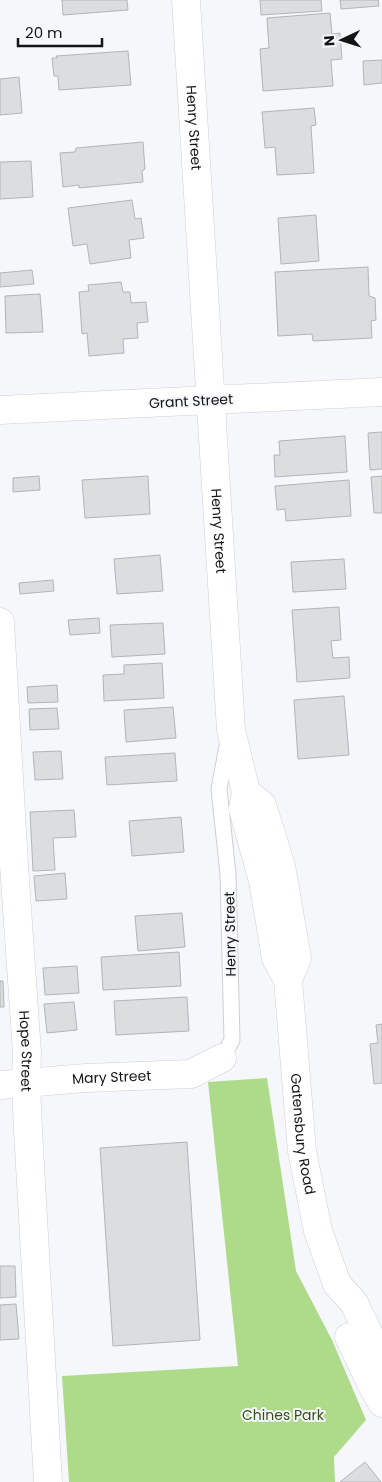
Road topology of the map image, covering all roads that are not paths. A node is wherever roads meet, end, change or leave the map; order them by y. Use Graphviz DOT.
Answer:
graph roads {
  1 [pos="186,0"];
  2 [pos="382,392"];
  3 [pos="210,400"];
  4 [pos="0,410"];
  5 [pos="0,622"];
  6 [pos="231,730"];
  7 [pos="222,1058"];
  8 [pos="13,1084"];
  9 [pos="337,1284"];
  10 [pos="382,1362"];
  11 [pos="382,1403"];
  12 [pos="48,1482"];
  1 -- 3 [label="street, Henry Street"];
  2 -- 3 [label="street, Grant Street"];
  3 -- 4 [label="street, Grant Street"];
  3 -- 6 [label="street, Henry Street"];
  5 -- 8 [label="street, Hope Street"];
  6 -- 7 [label="lane, Henry Street"];
  6 -- 9 [label="street, Gatensbury Road"];
  7 -- 8 [label="street, Mary Street"];
  8 -- 12 [label="street, Hope Street"];
  9 -- 10 [label="street, Gatensbury Road"];
  9 -- 11 [label="street, Gatensbury Road"];
}
